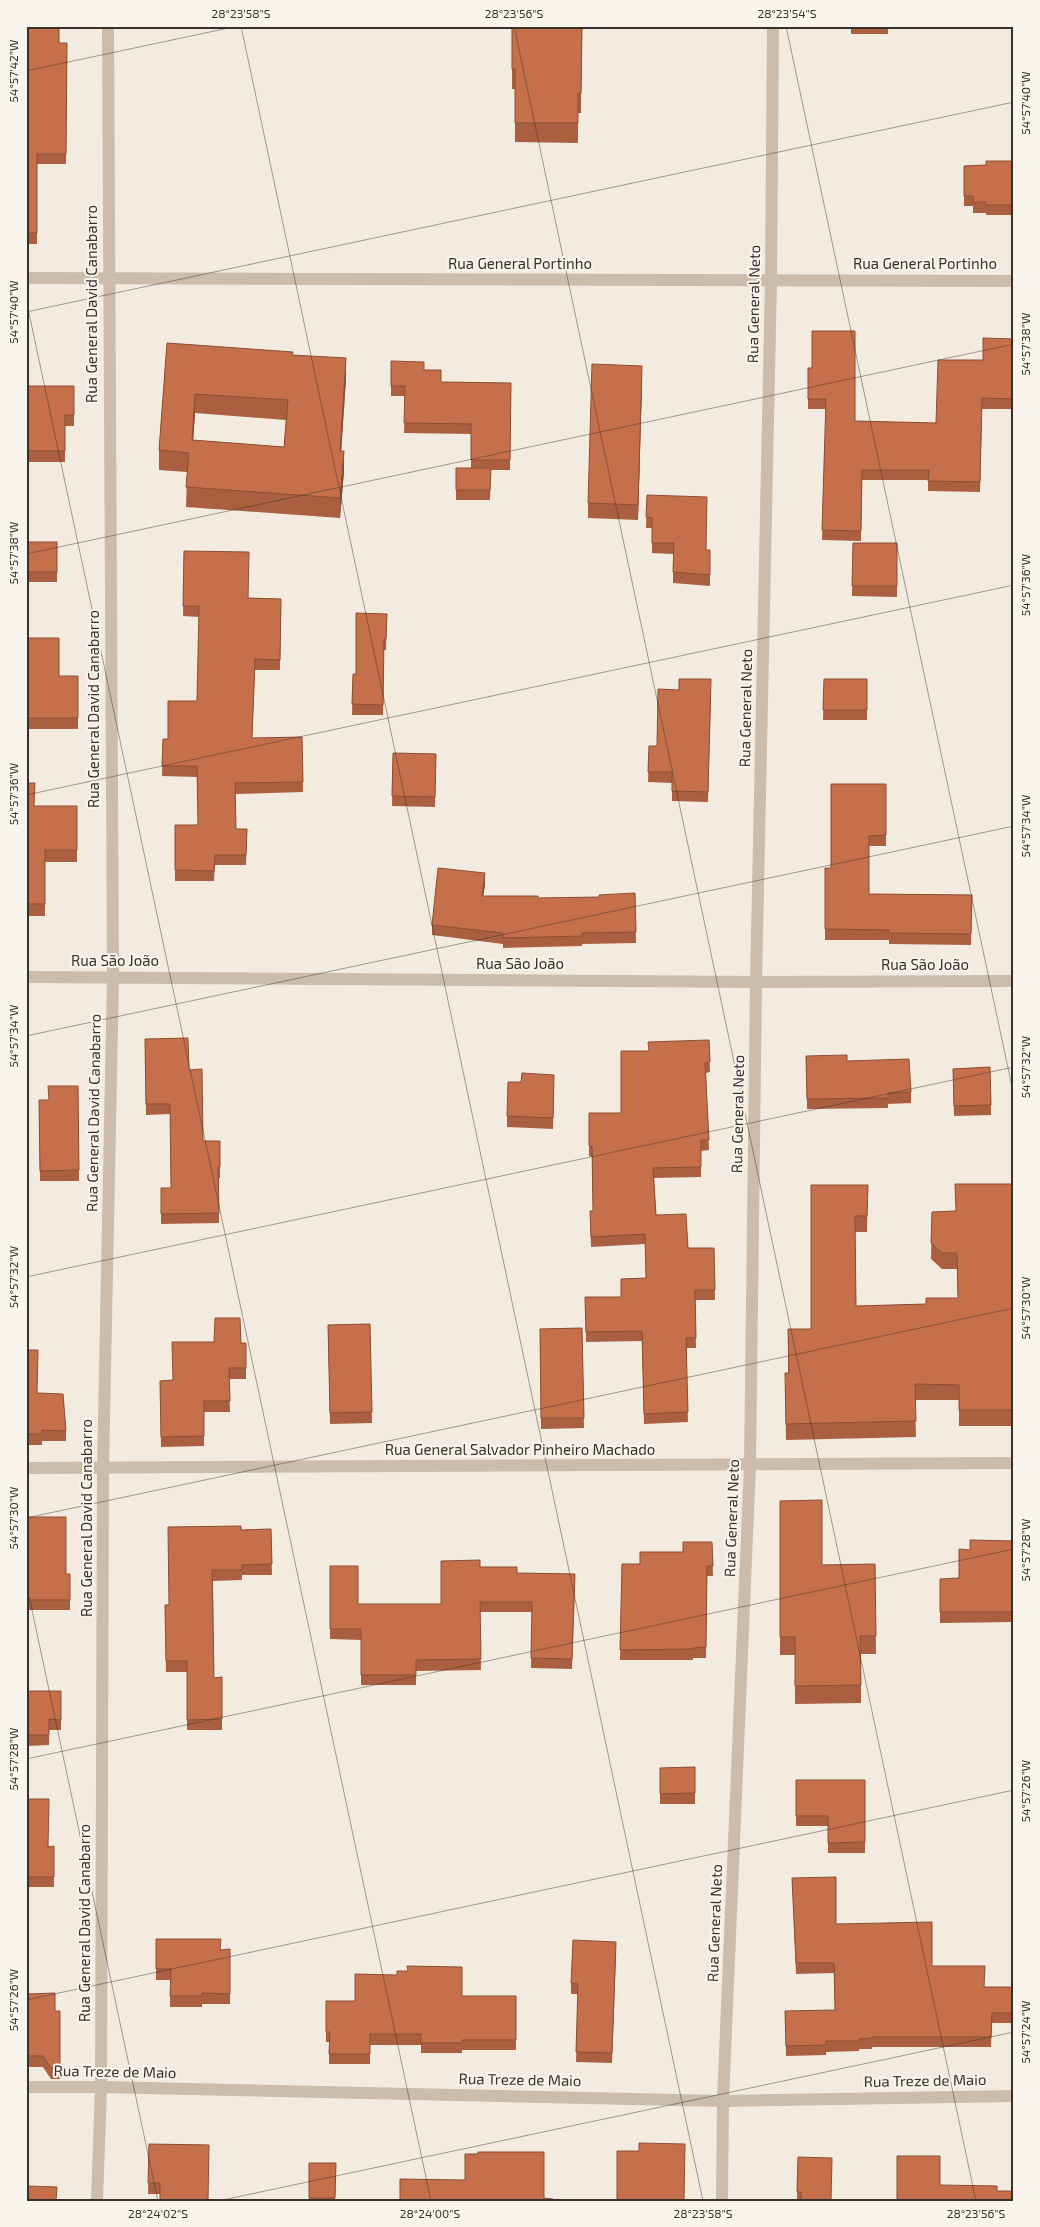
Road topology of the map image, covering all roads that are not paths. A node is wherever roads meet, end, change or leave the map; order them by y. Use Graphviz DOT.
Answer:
graph roads {
  1 [pos="108,26"];
  2 [pos="773,26"];
  3 [pos="26,278"];
  4 [pos="108,279"];
  5 [pos="771,280"];
  6 [pos="1014,281"];
  7 [pos="26,977"];
  8 [pos="113,978"];
  9 [pos="1014,981"];
  10 [pos="756,982"];
  11 [pos="1014,1463"];
  12 [pos="750,1465"];
  13 [pos="26,1468"];
  14 [pos="103,1469"];
  15 [pos="26,2087"];
  16 [pos="101,2087"];
  17 [pos="1014,2096"];
  18 [pos="724,2101"];
  19 [pos="96,2201"];
  20 [pos="722,2201"];
  1 -- 4 [label="street, Rua General David Canabarro"];
  2 -- 5 [label="street, Rua General Neto"];
  3 -- 4 [label="street, Rua General Portinho"];
  4 -- 5 [label="street, Rua General Portinho"];
  4 -- 8 [label="street, Rua General David Canabarro"];
  5 -- 6 [label="street, Rua General Portinho"];
  5 -- 10 [label="street, Rua General Neto"];
  7 -- 8 [label="street, Rua São João"];
  8 -- 10 [label="street, Rua São João"];
  8 -- 14 [label="street, Rua General David Canabarro"];
  9 -- 10 [label="street, Rua São João"];
  10 -- 12 [label="street, Rua General Neto"];
  11 -- 12 [label="street, Rua General Salvador Pinheiro Machado"];
  12 -- 14 [label="street, Rua General Salvador Pinheiro Machado"];
  12 -- 18 [label="street, Rua General Neto"];
  13 -- 14 [label="street, Rua General Salvador Pinheiro Machado"];
  14 -- 16 [label="street, Rua General David Canabarro"];
  15 -- 16 [label="street, Rua Treze de Maio"];
  16 -- 18 [label="street, Rua Treze de Maio"];
  16 -- 19 [label="street, Rua General David Canabarro"];
  17 -- 18 [label="street, Rua Treze de Maio"];
  18 -- 20 [label="street, Rua General Neto"];
}
